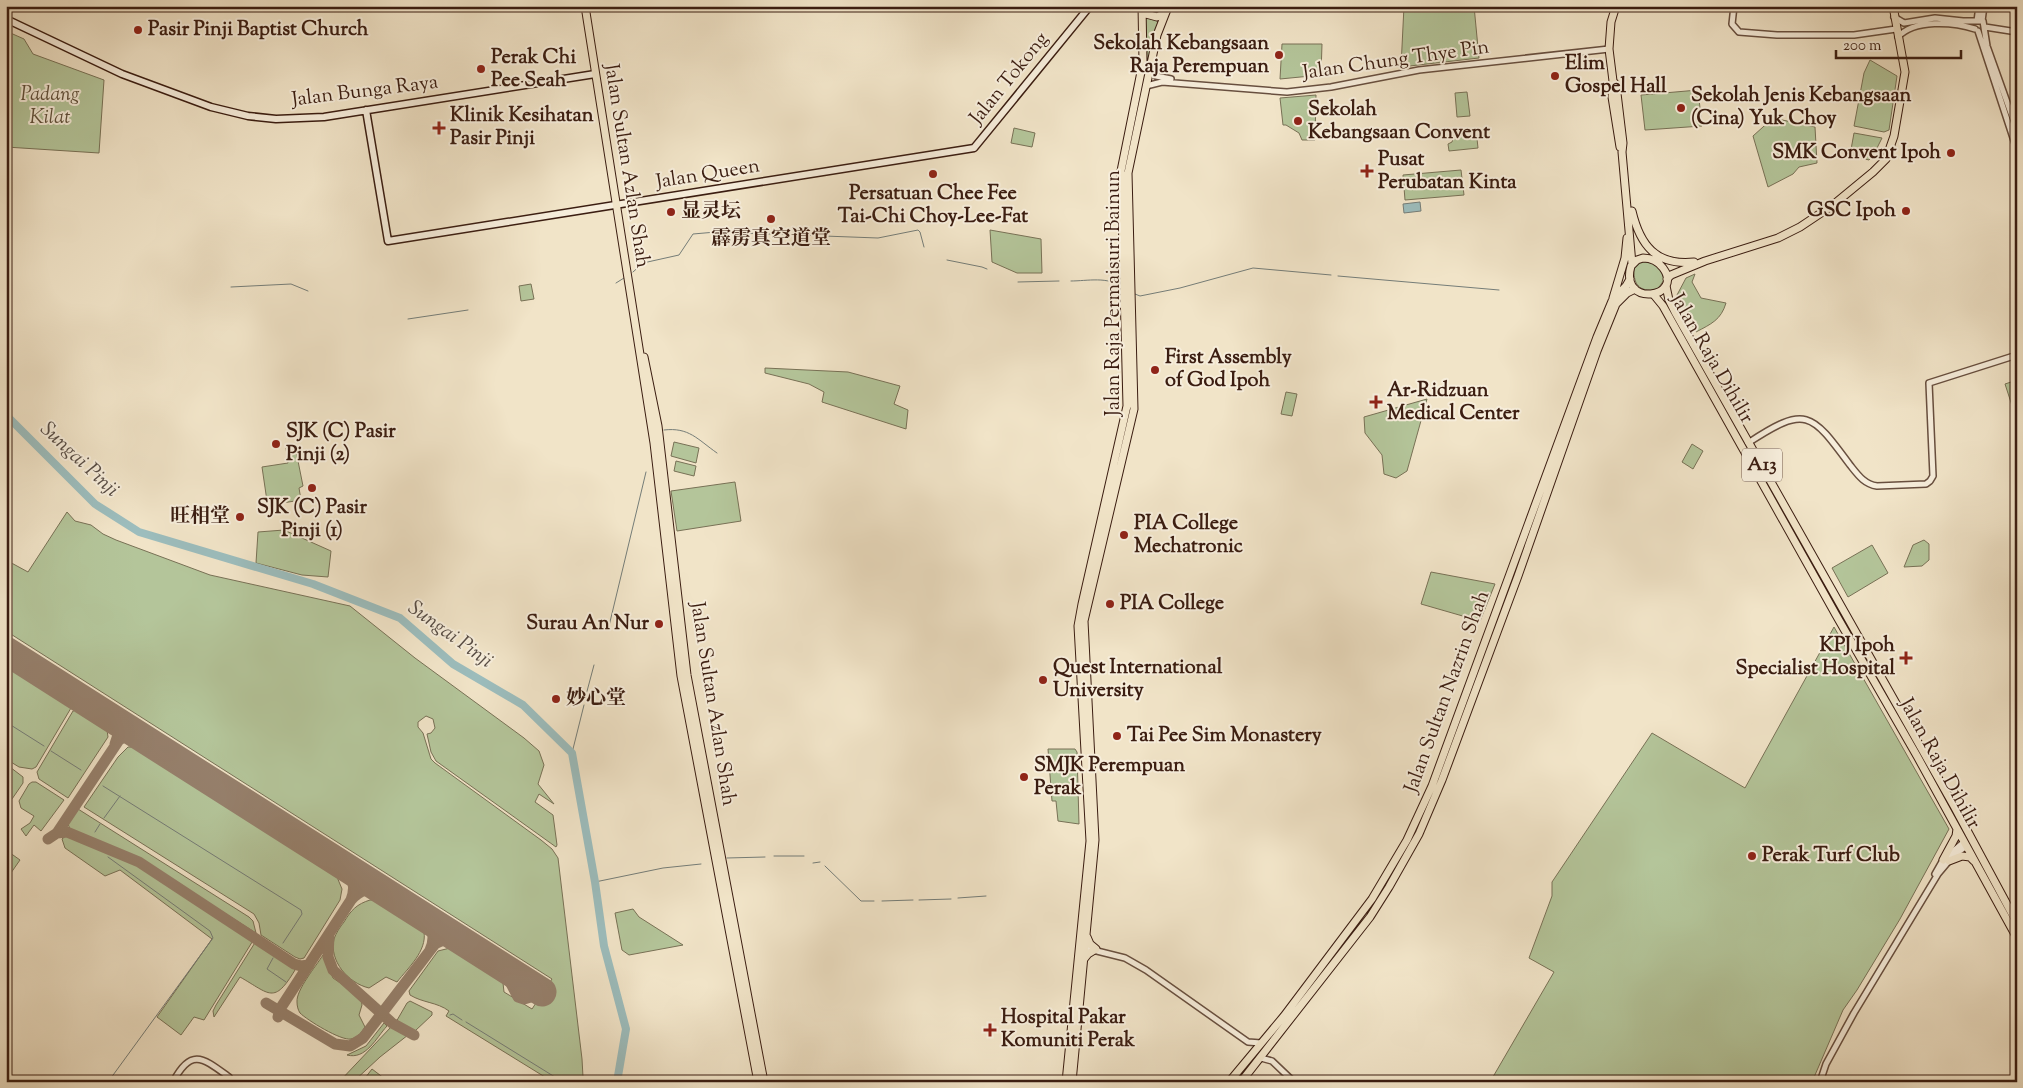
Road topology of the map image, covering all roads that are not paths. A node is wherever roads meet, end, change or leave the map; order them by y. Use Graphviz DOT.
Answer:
graph roads {
  1 [pos="585,6"];
  2 [pos="1090,6"];
  3 [pos="1616,6"];
  4 [pos="1734,6"];
  5 [pos="1893,6"];
  6 [pos="1979,6"];
  7 [pos="1984,6"];
  8 [pos="1142,8"];
  9 [pos="1168,9"];
  10 [pos="1894,17"];
  11 [pos="6,19"];
  12 [pos="1978,21"];
  13 [pos="1896,29"];
  14 [pos="1981,29"];
  15 [pos="2017,32"];
  16 [pos="1898,37"];
  17 [pos="1608,49"];
  18 [pos="1150,63"];
  19 [pos="595,74"];
  20 [pos="1188,84"];
  21 [pos="1145,87"];
  22 [pos="366,110"];
  23 [pos="2017,130"];
  24 [pos="974,148"];
  25 [pos="2017,150"];
  26 [pos="1624,173"];
  27 [pos="615,206"];
  28 [pos="1705,261"];
  29 [pos="1632,264"];
  30 [pos="1630,278"];
  31 [pos="1666,282"];
  32 [pos="1635,289"];
  33 [pos="1654,295"];
  34 [pos="1612,301"];
  35 [pos="636,330"];
  36 [pos="2017,355"];
  37 [pos="642,372"];
  38 [pos="655,403"];
  39 [pos="1748,443"];
  40 [pos="654,444"];
  41 [pos="1532,535"];
  42 [pos="1522,539"];
  43 [pos="1526,549"];
  44 [pos="1506,582"];
  45 [pos="1858,637"];
  46 [pos="1868,671"];
  47 [pos="1089,722"];
  48 [pos="1084,742"];
  49 [pos="1954,806"];
  50 [pos="1957,828"];
  51 [pos="1966,844"];
  52 [pos="1946,860"];
  53 [pos="1976,864"];
  54 [pos="1986,865"];
  55 [pos="725,880"];
  56 [pos="2017,923"];
  57 [pos="1083,935"];
  58 [pos="730,936"];
  59 [pos="2017,938"];
  60 [pos="1084,948"];
  61 [pos="1096,949"];
  62 [pos="1080,959"];
  63 [pos="1877,974"];
  64 [pos="1248,1042"];
  65 [pos="1261,1043"];
  66 [pos="1268,1048"];
  67 [pos="1251,1055"];
  68 [pos="1261,1058"];
  69 [pos="1272,1062"];
  70 [pos="228,1079"];
  71 [pos="173,1082"];
  72 [pos="758,1082"];
  73 [pos="764,1082"];
  74 [pos="1066,1082"];
  75 [pos="1072,1082"];
  76 [pos="1229,1082"];
  77 [pos="1242,1082"];
  78 [pos="1294,1082"];
  79 [pos="1820,1082"];
  1 -- 19 [label="main road, Jalan Sultan Azlan Shah"];
  2 -- 24 [label="main road, Jalan Tokong"];
  3 -- 17 [label="main road"];
  4 -- 13 [label="street"];
  5 -- 10 [label="main road"];
  6 -- 12 [label="street"];
  7 -- 12 [label="street"];
  8 -- 9 [label="main road"];
  8 -- 48 [label="main road, Jalan Raja Permaisuri Bainun"];
  9 -- 18 [label="main road, Jalan Raja Permaisuri Bainun"];
  10 -- 12 [label="street"];
  10 -- 13 [label="main road"];
  11 -- 22 [label="main road, Jalan Bunga Raya"];
  12 -- 14 [label="street"];
  12 -- 14 [label="street"];
  13 -- 16 [label="main road"];
  14 -- 15 [label="street"];
  14 -- 16 [label="street"];
  14 -- 23 [label="street"];
  14 -- 25 [label="street"];
  16 -- 28 [label="main road"];
  17 -- 20 [label="street, Jalan Chung Thye Pin"];
  17 -- 26 [label="main road"];
  18 -- 20 [label="street, Jalan Chung Thye Pin"];
  18 -- 21 [label="main road, Jalan Raja Permaisuri Bainun"];
  19 -- 22 [label="main road, Jalan Bunga Raya"];
  19 -- 27 [label="main road, Jalan Sultan Azlan Shah"];
  20 -- 21 [label="street, Jalan Chung Thye Pin"];
  21 -- 47 [label="main road, Jalan Raja Permaisuri Bainun"];
  22 -- 27 [label="main road, Jalan Queen"];
  24 -- 27 [label="main road, Jalan Queen"];
  26 -- 28 [label="main road"];
  26 -- 29 [label="main road"];
  26 -- 34 [label="main road"];
  27 -- 35 [label="main road, Jalan Sultan Azlan Shah"];
  28 -- 31 [label="main road"];
  29 -- 30 [label="main road"];
  29 -- 31 [label="main road"];
  30 -- 32 [label="main road"];
  30 -- 34 [label="main road, Jalan Sultan Nazrin Shah"];
  31 -- 33 [label="main road"];
  31 -- 39 [label="main road, Jalan Raja Dihilir / A13"];
  32 -- 33 [label="main road"];
  32 -- 41 [label="main road, Jalan Sultan Nazrin Shah"];
  33 -- 46 [label="main road, Jalan Raja Dihilir / A13"];
  34 -- 42 [label="main road, Jalan Sultan Nazrin Shah"];
  35 -- 37 [label="main road, Jalan Sultan Azlan Shah"];
  35 -- 38 [label="main road, Jalan Sultan Azlan Shah"];
  36 -- 39 [label="street"];
  37 -- 38 [label="main road"];
  37 -- 40 [label="main road, Jalan Sultan Azlan Shah"];
  38 -- 40 [label="main road"];
  38 -- 55 [label="main road, Jalan Sultan Azlan Shah"];
  39 -- 45 [label="main road, Jalan Raja Dihilir / A13"];
  40 -- 58 [label="main road, Jalan Sultan Azlan Shah"];
  41 -- 42 [label="main road"];
  41 -- 43 [label="main road, Jalan Sultan Nazrin Shah"];
  42 -- 44 [label="main road, Jalan Sultan Nazrin Shah"];
  43 -- 44 [label="main road"];
  43 -- 66 [label="main road, Jalan Sultan Nazrin Shah"];
  44 -- 65 [label="main road, Jalan Sultan Nazrin Shah"];
  45 -- 46 [label="main road"];
  45 -- 49 [label="main road, Jalan Raja Dihilir / A13"];
  46 -- 50 [label="main road, Jalan Raja Dihilir / A13"];
  47 -- 48 [label="main road"];
  47 -- 57 [label="main road, Jalan Raja Permaisuri Bainun"];
  48 -- 57 [label="main road, Jalan Raja Permaisuri Bainun"];
  49 -- 51 [label="main road"];
  49 -- 54 [label="main road, Jalan Raja Dihilir / A13"];
  50 -- 51 [label="main road, Jalan Raja Dihilir / A13"];
  50 -- 52 [label="main road"];
  51 -- 52 [label="street"];
  51 -- 53 [label="main road, Jalan Raja Dihilir / A13"];
  51 -- 54 [label="main road"];
  52 -- 53 [label="main road"];
  52 -- 63 [label="street"];
  52 -- 63 [label="street"];
  53 -- 59 [label="main road, Jalan Raja Dihilir / A13"];
  54 -- 56 [label="main road, Jalan Raja Dihilir / A13"];
  55 -- 58 [label="main road"];
  55 -- 73 [label="main road, Jalan Sultan Azlan Shah"];
  57 -- 60 [label="main road, Jalan Raja Permaisuri Bainun"];
  57 -- 61 [label="main road"];
  57 -- 62 [label="main road, Jalan Raja Permaisuri Bainun"];
  58 -- 72 [label="main road, Jalan Sultan Azlan Shah"];
  60 -- 61 [label="street"];
  60 -- 62 [label="main road, Jalan Raja Permaisuri Bainun"];
  61 -- 62 [label="main road"];
  61 -- 64 [label="street"];
  62 -- 74 [label="main road, Jalan Raja Permaisuri Bainun"];
  62 -- 75 [label="main road, Jalan Raja Permaisuri Bainun"];
  63 -- 79 [label="street"];
  64 -- 65 [label="street"];
  64 -- 67 [label="street"];
  65 -- 67 [label="main road, Jalan Sultan Nazrin Shah"];
  66 -- 68 [label="main road, Jalan Sultan Nazrin Shah"];
  66 -- 69 [label="street"];
  67 -- 76 [label="main road, Jalan Sultan Nazrin Shah"];
  68 -- 69 [label="street"];
  68 -- 77 [label="main road, Jalan Sultan Nazrin Shah"];
  69 -- 78 [label="street"];
  70 -- 71 [label="street"];
}
